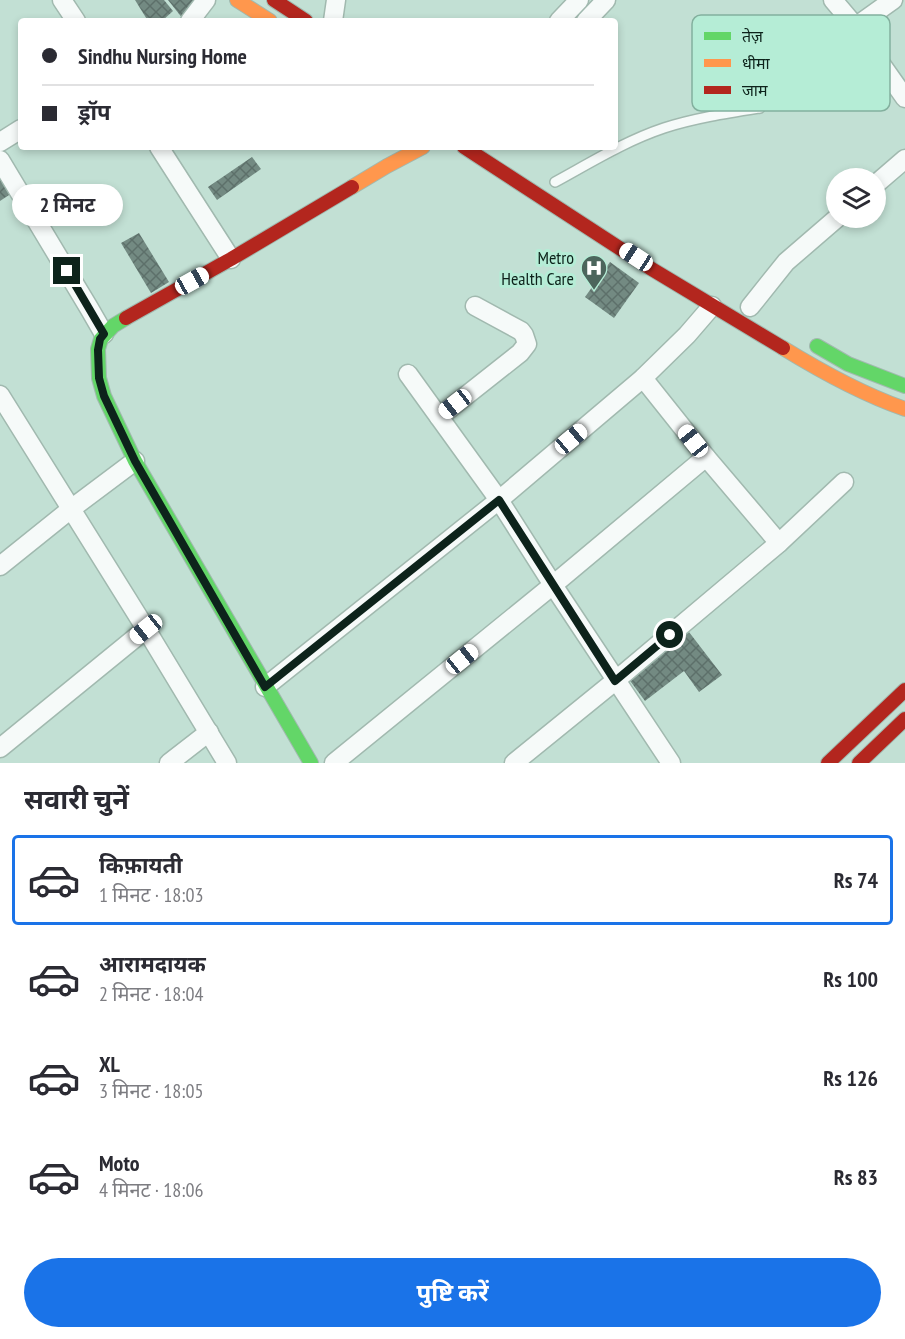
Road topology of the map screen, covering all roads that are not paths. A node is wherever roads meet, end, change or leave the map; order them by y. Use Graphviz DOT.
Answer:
graph roads {
  1 [pos="62,0"];
  2 [pos="206,0"];
  3 [pos="237,0"];
  4 [pos="274,0"];
  5 [pos="336,0"];
  6 [pos="579,0"];
  7 [pos="606,0"];
  8 [pos="833,0"];
  9 [pos="893,0"];
  10 [pos="845,15"];
  11 [pos="872,15"];
  12 [pos="74,18"];
  13 [pos="192,18"];
  14 [pos="265,18"];
  15 [pos="301,18"];
  16 [pos="333,18"];
  17 [pos="562,18"];
  18 [pos="588,18"];
  19 [pos="890,72"];
  20 [pos="902,87"];
  21 [pos="743,111"];
  22 [pos="18,131"];
  23 [pos="0,142"];
  24 [pos="618,144"];
  25 [pos="161,150"];
  26 [pos="417,150"];
  27 [pos="469,150"];
  28 [pos="607,150"];
  29 [pos="905,159"];
  30 [pos="0,160"];
  31 [pos="886,175"];
  32 [pos="555,183"];
  33 [pos="826,227"];
  34 [pos="231,259"];
  35 [pos="475,306"];
  36 [pos="712,306"];
  37 [pos="751,308"];
  38 [pos="104,334"];
  39 [pos="809,341"];
  40 [pos="408,374"];
  41 [pos="643,378"];
  42 [pos="905,386"];
  43 [pos="1,399"];
  44 [pos="905,409"];
  45 [pos="439,417"];
  46 [pos="706,457"];
  47 [pos="135,461"];
  48 [pos="844,483"];
  49 [pos="499,500"];
  50 [pos="72,509"];
  51 [pos="779,543"];
  52 [pos="0,566"];
  53 [pos="553,585"];
  54 [pos="146,629"];
  55 [pos="615,681"];
  56 [pos="265,687"];
  57 [pos="905,690"];
  58 [pos="905,719"];
  59 [pos="208,732"];
  60 [pos="0,748"];
  61 [pos="169,763"];
  62 [pos="227,763"];
  63 [pos="311,763"];
  64 [pos="334,763"];
  65 [pos="514,763"];
  66 [pos="671,763"];
  67 [pos="828,763"];
  68 [pos="859,763"];
  1 -- 12 [label="street"];
  2 -- 13 [label="street"];
  3 -- 14 [label="main road"];
  4 -- 15 [label="main road"];
  5 -- 16 [label="street"];
  6 -- 17 [label="street"];
  7 -- 18 [label="street"];
  8 -- 10 [label="street"];
  9 -- 11 [label="street"];
  19 -- 20 [label="street"];
  21 -- 24 [label="lane"];
  22 -- 23 [label="street"];
  25 -- 34 [label="street"];
  26 -- 34 [label="main road"];
  27 -- 36 [label="main road"];
  28 -- 32 [label="lane"];
  29 -- 31 [label="street"];
  30 -- 38 [label="street"];
  33 -- 37 [label="street"];
  34 -- 38 [label="main road"];
  35 -- 45 [label="street"];
  36 -- 41 [label="street"];
  36 -- 44 [label="main road"];
  38 -- 47 [label="main road"];
  39 -- 42 [label="main road"];
  40 -- 45 [label="street"];
  41 -- 46 [label="street"];
  41 -- 49 [label="street"];
  43 -- 50 [label="street"];
  45 -- 49 [label="street"];
  46 -- 51 [label="street"];
  46 -- 53 [label="street"];
  47 -- 50 [label="street"];
  47 -- 56 [label="main road"];
  48 -- 51 [label="street"];
  49 -- 53 [label="street"];
  49 -- 56 [label="street"];
  50 -- 52 [label="street"];
  50 -- 54 [label="street"];
  51 -- 55 [label="street"];
  53 -- 55 [label="street"];
  53 -- 64 [label="street"];
  54 -- 59 [label="street"];
  54 -- 60 [label="street"];
  55 -- 65 [label="street"];
  55 -- 66 [label="street"];
  56 -- 63 [label="main road"];
  57 -- 67 [label="main road"];
  58 -- 68 [label="main road"];
  59 -- 61 [label="street"];
  59 -- 62 [label="street"];
}
